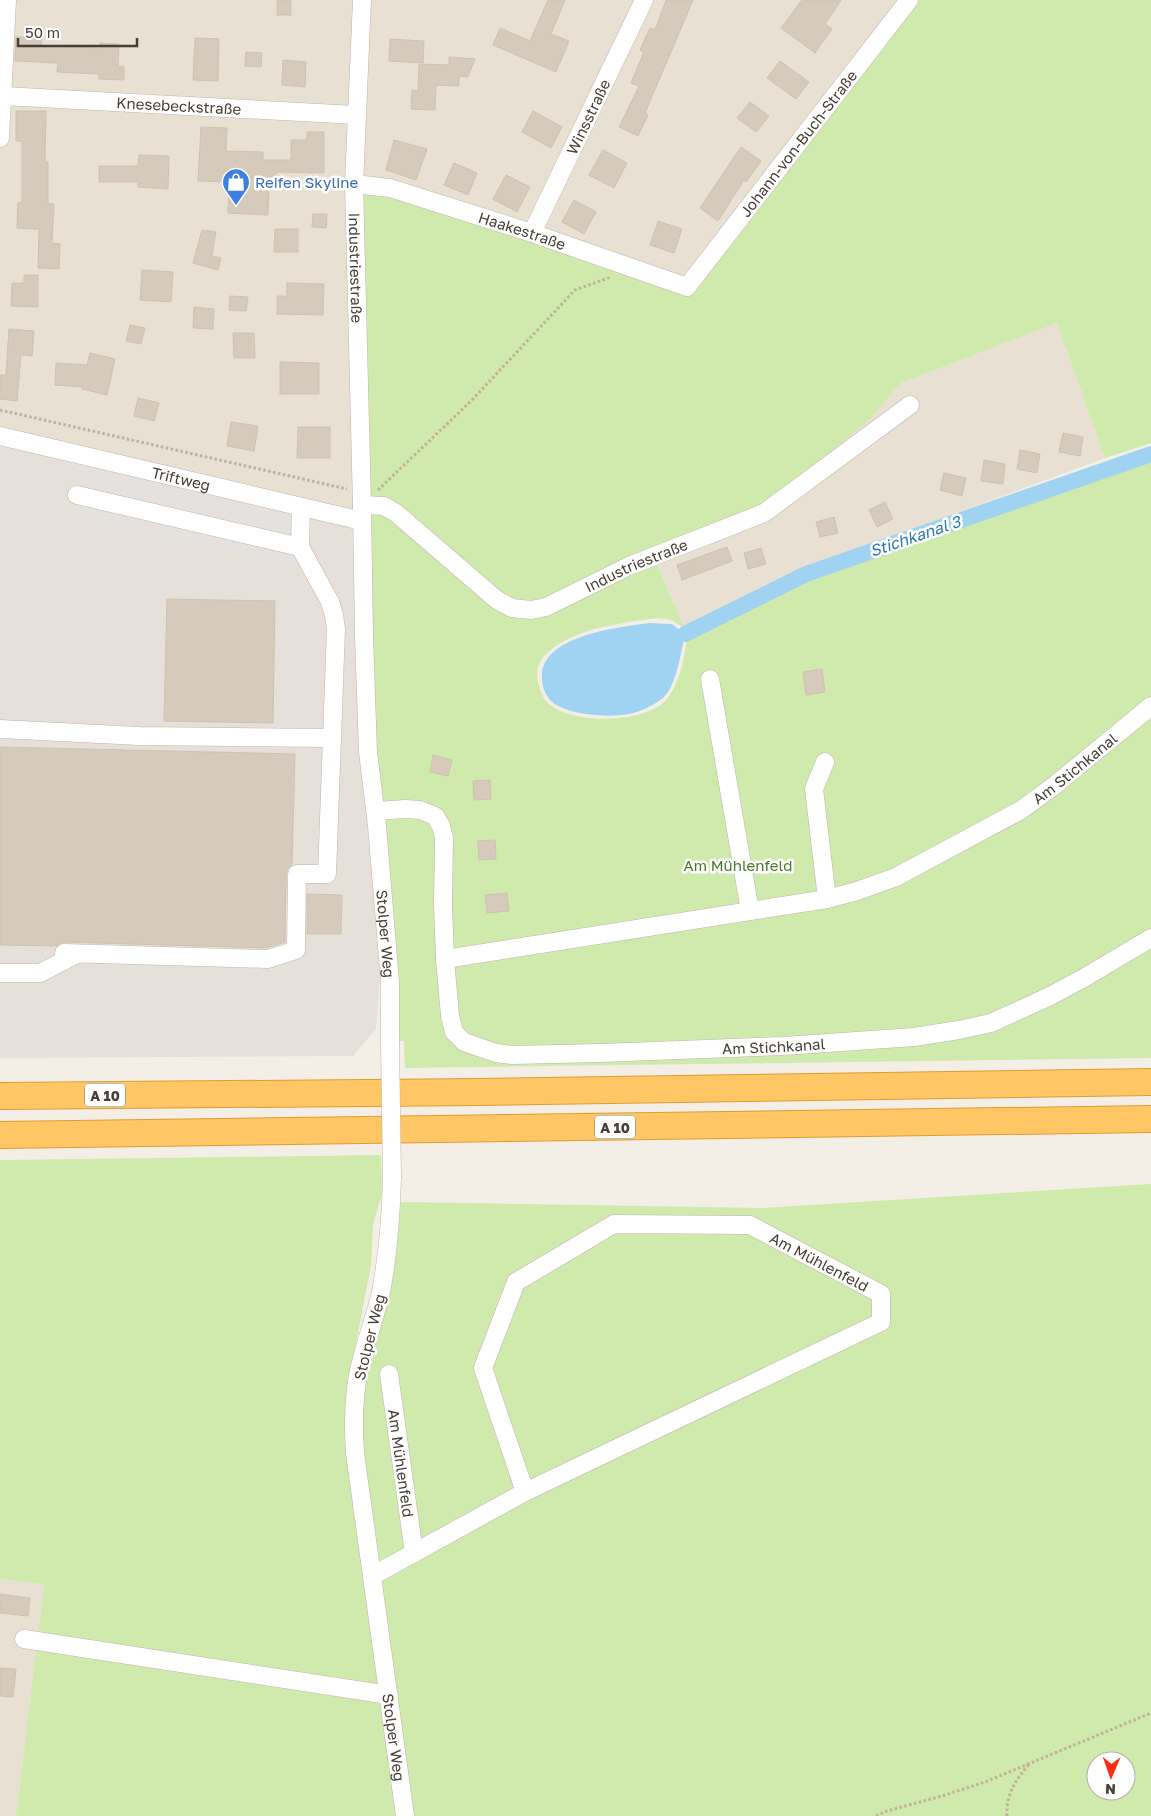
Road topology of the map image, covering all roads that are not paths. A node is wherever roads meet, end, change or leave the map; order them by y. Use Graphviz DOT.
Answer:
graph roads {
  1 [pos="7,0"];
  2 [pos="362,0"];
  3 [pos="644,0"];
  4 [pos="909,0"];
  5 [pos="3,96"];
  6 [pos="356,115"];
  7 [pos="0,138"];
  8 [pos="354,184"];
  9 [pos="532,233"];
  10 [pos="688,287"];
  11 [pos="910,405"];
  12 [pos="0,436"];
  13 [pos="77,495"];
  14 [pos="362,506"];
  15 [pos="301,507"];
  16 [pos="300,547"];
  17 [pos="710,679"];
  18 [pos="1151,706"];
  19 [pos="0,729"];
  20 [pos="331,738"];
  21 [pos="824,762"];
  22 [pos="376,811"];
  23 [pos="380,855"];
  24 [pos="827,899"];
  25 [pos="750,911"];
  26 [pos="1151,938"];
  27 [pos="445,959"];
  28 [pos="0,973"];
  29 [pos="1151,1082"];
  30 [pos="0,1096"];
  31 [pos="1151,1119"];
  32 [pos="0,1135"];
  33 [pos="389,1374"];
  34 [pos="526,1492"];
  35 [pos="414,1553"];
  36 [pos="372,1576"];
  37 [pos="24,1639"];
  38 [pos="389,1695"];
  39 [pos="405,1816"];
  1 -- 5 [label="street"];
  2 -- 6 [label="street, Industriestraße"];
  3 -- 9 [label="street, Winsstraße"];
  4 -- 10 [label="street, Johann-von-Buch-Straße"];
  5 -- 6 [label="street, Knesebeckstraße"];
  5 -- 7 [label="street"];
  6 -- 8 [label="street, Industriestraße"];
  8 -- 9 [label="street, Haakestraße"];
  8 -- 14 [label="street, Industriestraße"];
  9 -- 10 [label="street, Haakestraße"];
  11 -- 14 [label="street, Industriestraße"];
  12 -- 15 [label="street, Triftweg"];
  13 -- 16 [label="street"];
  14 -- 15 [label="street, Triftweg"];
  14 -- 22 [label="street, Industriestraße"];
  15 -- 16 [label="street"];
  16 -- 20 [label="street"];
  17 -- 25 [label="street"];
  18 -- 24 [label="street, Am Stichkanal"];
  19 -- 20 [label="street"];
  20 -- 28 [label="street"];
  21 -- 24 [label="street"];
  22 -- 23 [label="street, Industriestraße"];
  22 -- 27 [label="street, Am Stichkanal"];
  23 -- 36 [label="street, Stolper Weg, bridge"];
  24 -- 25 [label="street, Am Stichkanal"];
  25 -- 27 [label="street, Am Stichkanal"];
  26 -- 27 [label="street, Am Stichkanal"];
  29 -- 30 [label="highway, A 10"];
  31 -- 32 [label="highway, A 10"];
  33 -- 35 [label="street, Am Mühlenfeld"];
  34 -- 34 [label="street, Am Mühlenfeld"];
  34 -- 35 [label="street, Am Mühlenfeld"];
  35 -- 36 [label="street, Am Mühlenfeld"];
  36 -- 38 [label="street, Stolper Weg"];
  37 -- 38 [label="street"];
  38 -- 39 [label="street, Stolper Weg"];
}
